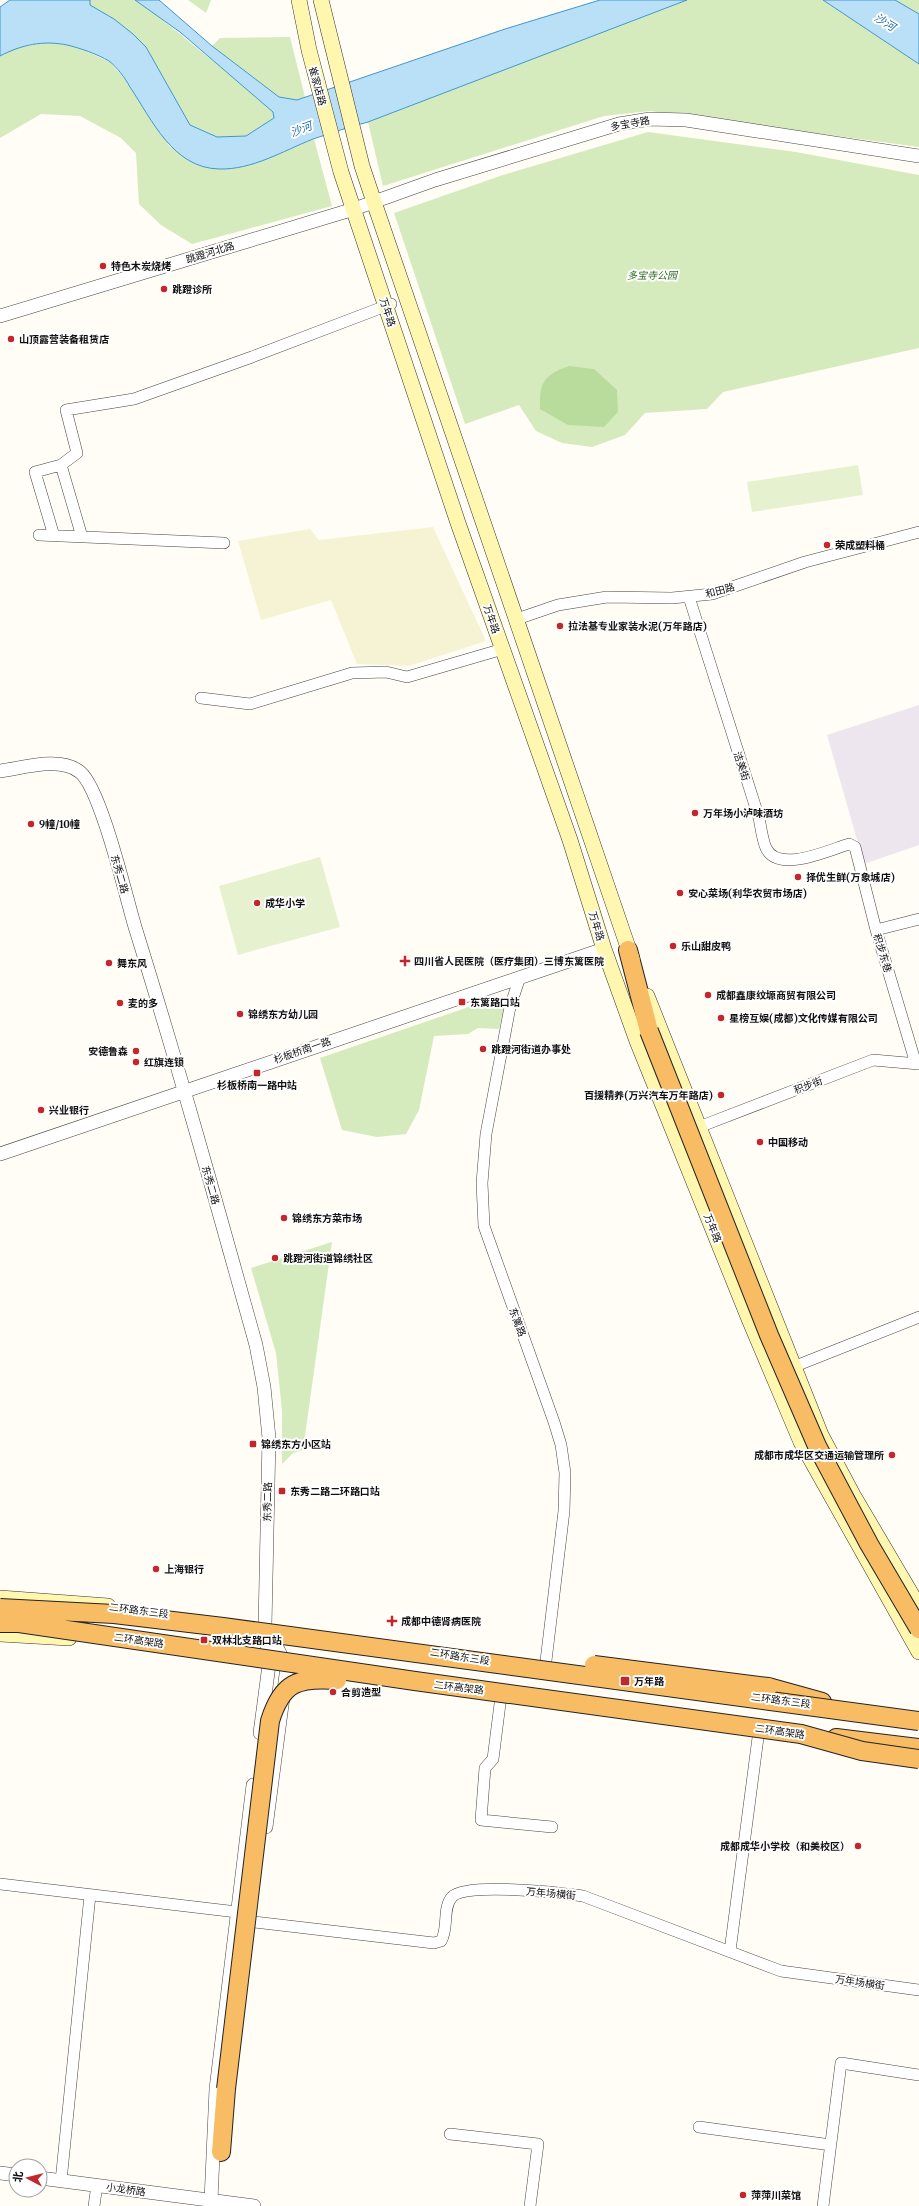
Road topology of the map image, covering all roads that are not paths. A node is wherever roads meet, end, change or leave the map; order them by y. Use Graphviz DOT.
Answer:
graph roads {
  1 [pos="298,0"];
  2 [pos="321,0"];
  3 [pos="919,156"];
  4 [pos="341,172"];
  5 [pos="374,202"];
  6 [pos="354,209"];
  7 [pos="388,305"];
  8 [pos="0,316"];
  9 [pos="61,465"];
  10 [pos="919,532"];
  11 [pos="39,535"];
  12 [pos="54,536"];
  13 [pos="82,537"];
  14 [pos="224,543"];
  15 [pos="688,597"];
  16 [pos="517,619"];
  17 [pos="503,649"];
  18 [pos="201,698"];
  19 [pos="0,771"];
  20 [pos="849,844"];
  21 [pos="919,919"];
  22 [pos="876,930"];
  23 [pos="604,950"];
  24 [pos="628,950"];
  25 [pos="520,977"];
  26 [pos="918,1064"];
  27 [pos="184,1090"];
  28 [pos="699,1127"];
  29 [pos="0,1154"];
  30 [pos="771,1310"];
  31 [pos="919,1317"];
  32 [pos="749,1319"];
  33 [pos="794,1367"];
  34 [pos="0,1598"];
  35 [pos="919,1607"];
  36 [pos="0,1608"];
  37 [pos="0,1622"];
  38 [pos="258,1628"];
  39 [pos="919,1629"];
  40 [pos="0,1634"];
  41 [pos="919,1652"];
  42 [pos="269,1665"];
  43 [pos="287,1667"];
  44 [pos="545,1669"];
  45 [pos="415,1681"];
  46 [pos="501,1696"];
  47 [pos="844,1708"];
  48 [pos="919,1718"];
  49 [pos="919,1721"];
  50 [pos="759,1730"];
  51 [pos="801,1734"];
  52 [pos="919,1748"];
  53 [pos="919,1753"];
  54 [pos="919,1759"];
  55 [pos="552,1827"];
  56 [pos="0,1884"];
  57 [pos="90,1895"];
  58 [pos="237,1912"];
  59 [pos="254,1922"];
  60 [pos="730,1951"];
  61 [pos="919,1990"];
  62 [pos="919,2075"];
  63 [pos="699,2127"];
  64 [pos="450,2134"];
  65 [pos="831,2145"];
  66 [pos="221,2152"];
  67 [pos="48,2179"];
  68 [pos="61,2180"];
  69 [pos="97,2185"];
  70 [pos="211,2203"];
  71 [pos="94,2206"];
  72 [pos="254,2206"];
  73 [pos="530,2206"];
  74 [pos="823,2206"];
  1 -- 4 [label="main road, 崔家店路"];
  2 -- 5 [label="main road"];
  3 -- 5 [label="street, 多宝寺路"];
  4 -- 6 [label="main road, 万年路"];
  5 -- 6 [label="street, 跳蹬河北路"];
  5 -- 16 [label="main road"];
  6 -- 7 [label="main road, 万年路"];
  6 -- 8 [label="street, 跳蹬河北路"];
  7 -- 9 [label="street"];
  7 -- 17 [label="main road, 万年路"];
  9 -- 12 [label="street"];
  9 -- 13 [label="street"];
  10 -- 15 [label="street, 和田路"];
  11 -- 12 [label="street"];
  12 -- 13 [label="street"];
  13 -- 14 [label="street"];
  15 -- 16 [label="street, 和田路"];
  15 -- 20 [label="street, 洁美街"];
  16 -- 24 [label="main road"];
  17 -- 18 [label="street"];
  17 -- 23 [label="main road, 万年路"];
  19 -- 27 [label="street, 东秀二路"];
  20 -- 22 [label="street, 积步东巷"];
  21 -- 22 [label="street"];
  22 -- 26 [label="street, 积步东巷"];
  23 -- 25 [label="street, 杉板桥南一路"];
  23 -- 32 [label="main road, 万年路"];
  24 -- 28 [label="main road"];
  24 -- 39 [label="highway, bridge"];
  25 -- 27 [label="street, 杉板桥南一路"];
  25 -- 44 [label="street, 东篱路"];
  26 -- 28 [label="street, 积步街"];
  27 -- 29 [label="street, 杉板桥南一路"];
  27 -- 38 [label="street, 东秀二路"];
  28 -- 30 [label="main road"];
  30 -- 32 [label="main road"];
  30 -- 33 [label="main road"];
  31 -- 33 [label="street"];
  32 -- 41 [label="main road, 万年路"];
  33 -- 35 [label="main road"];
  34 -- 38 [label="main road, 二环路东三段"];
  36 -- 38 [label="highway, bridge"];
  37 -- 45 [label="highway, 二环高架路, bridge"];
  38 -- 42 [label="street, 东秀二路"];
  38 -- 43 [label="street"];
  38 -- 44 [label="main road, 二环路东三段"];
  38 -- 47 [label="highway, bridge"];
  38 -- 49 [label="highway, bridge"];
  40 -- 42 [label="main road"];
  42 -- 43 [label="main road"];
  42 -- 58 [label="street, 东秀二路"];
  43 -- 46 [label="main road"];
  43 -- 59 [label="street"];
  44 -- 47 [label="main road, 二环路东三段"];
  45 -- 51 [label="highway, 二环高架路, bridge"];
  45 -- 66 [label="highway, bridge"];
  46 -- 50 [label="main road"];
  46 -- 55 [label="street"];
  47 -- 48 [label="main road, 二环路东三段"];
  50 -- 53 [label="main road"];
  50 -- 60 [label="street"];
  51 -- 52 [label="highway, 二环高架路, bridge"];
  51 -- 54 [label="highway, bridge"];
  56 -- 57 [label="street"];
  57 -- 58 [label="street"];
  57 -- 68 [label="street"];
  58 -- 70 [label="street, 东秀二路"];
  59 -- 60 [label="street, 万年场横街"];
  59 -- 66 [label="street"];
  60 -- 61 [label="street, 万年场横街"];
  62 -- 65 [label="street"];
  63 -- 65 [label="street"];
  64 -- 73 [label="street"];
  65 -- 74 [label="street"];
  66 -- 70 [label="street"];
  67 -- 68 [label="street, 小龙桥路"];
  68 -- 69 [label="street, 小龙桥路"];
  69 -- 70 [label="street, 小龙桥路"];
  69 -- 71 [label="street"];
  70 -- 72 [label="street, 小龙桥路"];
}
